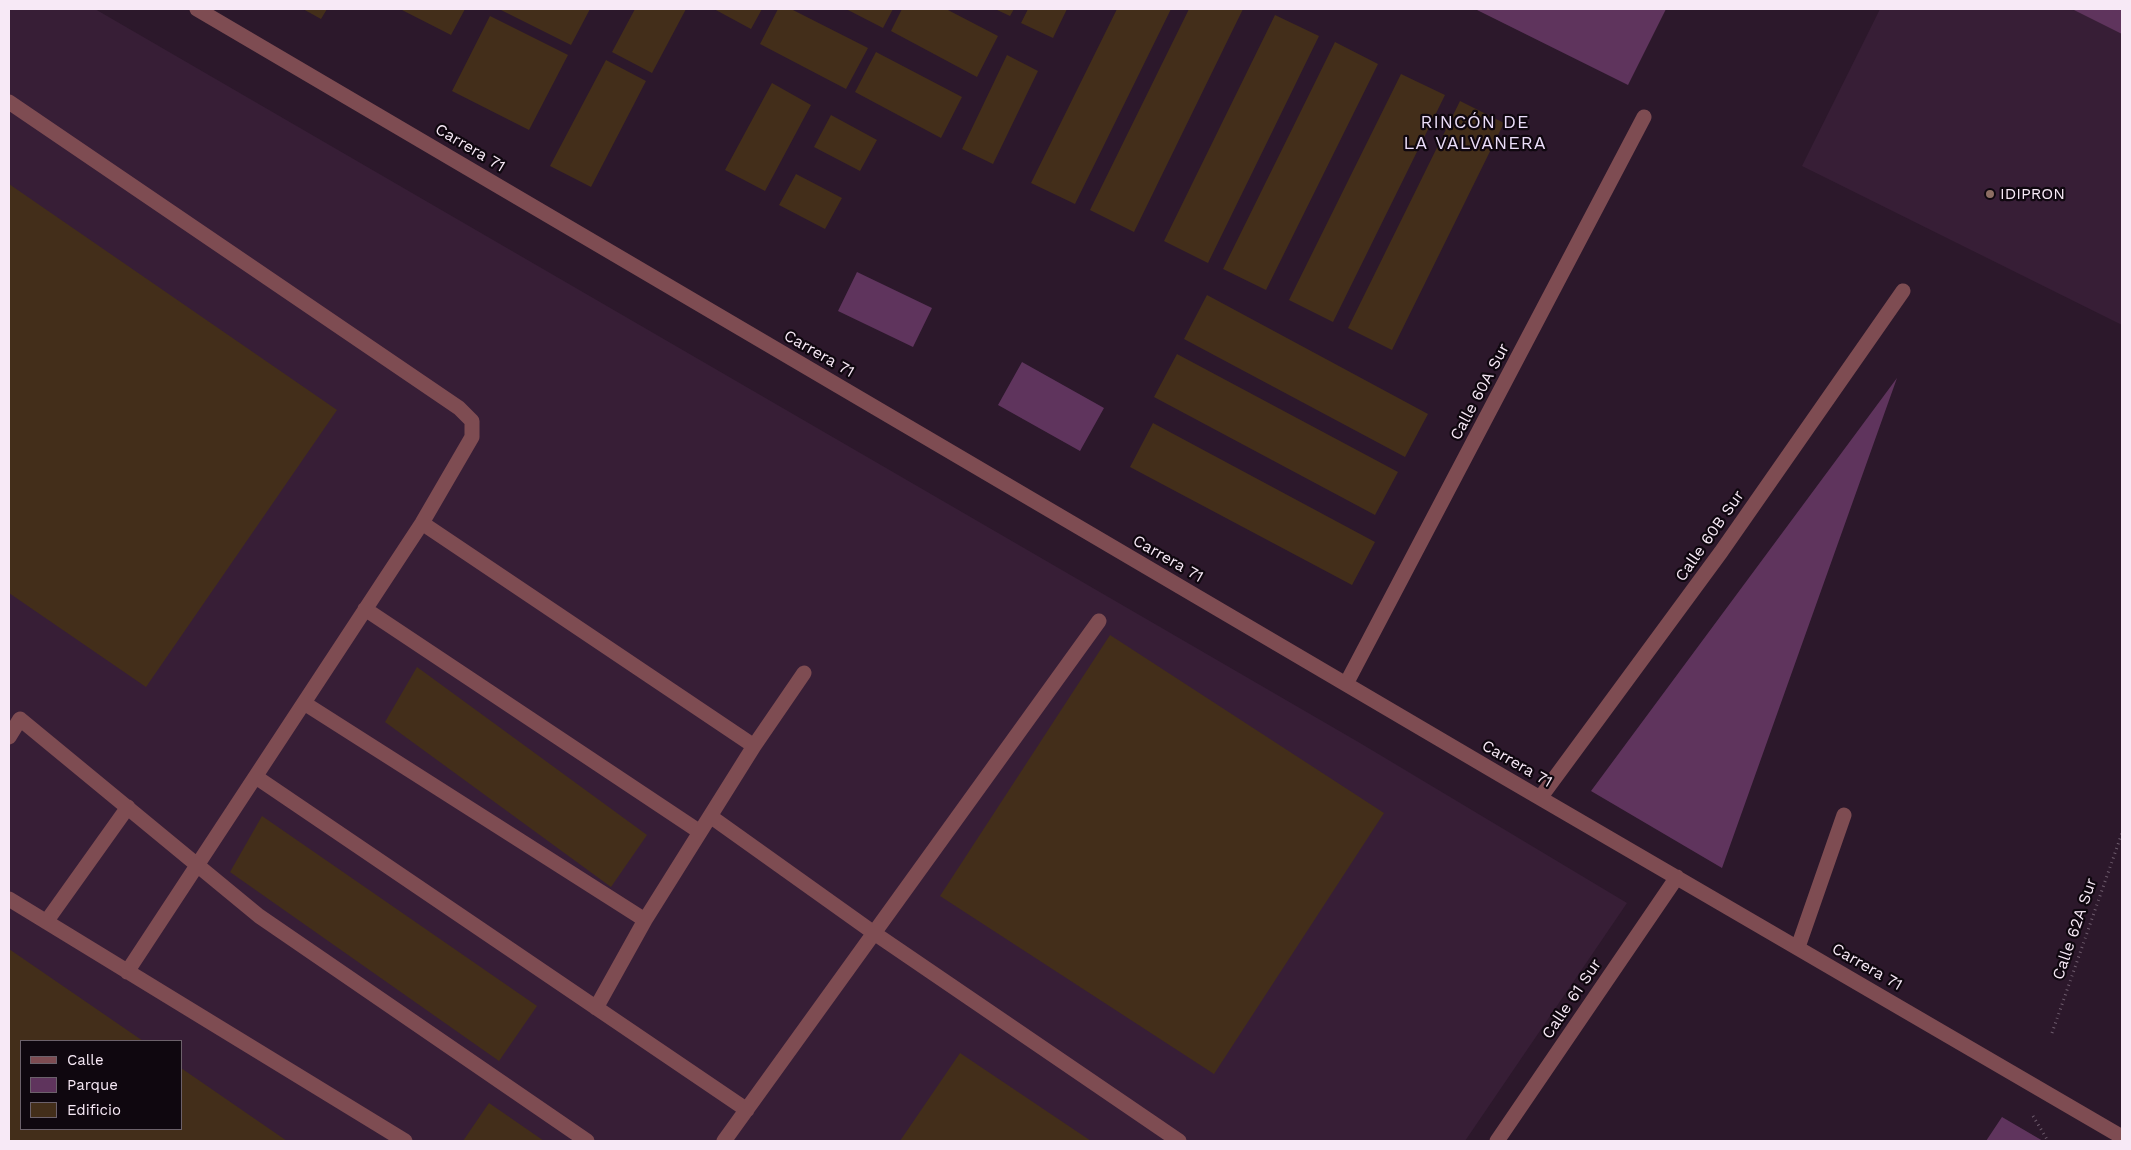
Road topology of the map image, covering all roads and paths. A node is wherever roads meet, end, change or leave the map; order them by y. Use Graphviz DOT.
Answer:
graph roads {
  1 [pos="197,9"];
  2 [pos="9,102"];
  3 [pos="1644,117"];
  4 [pos="1903,291"];
  5 [pos="422,523"];
  6 [pos="365,609"];
  7 [pos="1099,621"];
  8 [pos="804,673"];
  9 [pos="1346,684"];
  10 [pos="304,703"];
  11 [pos="15,715"];
  12 [pos="9,737"];
  13 [pos="754,746"];
  14 [pos="256,777"];
  15 [pos="1540,798"];
  16 [pos="128,806"];
  17 [pos="1844,815"];
  18 [pos="710,816"];
  19 [pos="700,832"];
  20 [pos="2122,833"];
  21 [pos="197,866"];
  22 [pos="1677,877"];
  23 [pos="9,899"];
  24 [pos="645,920"];
  25 [pos="46,922"];
  26 [pos="874,933"];
  27 [pos="1798,947"];
  28 [pos="127,972"];
  29 [pos="596,1008"];
  30 [pos="2052,1033"];
  31 [pos="747,1110"];
  32 [pos="2122,1137"];
  33 [pos="405,1141"];
  34 [pos="587,1141"];
  35 [pos="724,1141"];
  36 [pos="1179,1141"];
  37 [pos="1497,1141"];
  1 -- 9 [label="street, Carrera 71"];
  2 -- 5 [label="street"];
  3 -- 9 [label="street, Calle 60A Sur"];
  4 -- 15 [label="street, Calle 60B Sur"];
  5 -- 6 [label="street"];
  5 -- 13 [label="street"];
  6 -- 10 [label="street"];
  6 -- 19 [label="street"];
  7 -- 26 [label="street"];
  8 -- 13 [label="street"];
  9 -- 15 [label="street, Carrera 71"];
  10 -- 14 [label="street"];
  10 -- 24 [label="street"];
  11 -- 12 [label="street"];
  11 -- 16 [label="street"];
  13 -- 18 [label="street"];
  14 -- 21 [label="street"];
  14 -- 29 [label="street"];
  15 -- 22 [label="street, Carrera 71"];
  16 -- 21 [label="street"];
  16 -- 25 [label="street"];
  17 -- 27 [label="street"];
  18 -- 19 [label="street"];
  18 -- 26 [label="street"];
  19 -- 24 [label="street"];
  20 -- 30 [label="path, Calle 62A Sur"];
  21 -- 28 [label="street"];
  21 -- 34 [label="street"];
  22 -- 27 [label="street, Carrera 71"];
  22 -- 37 [label="street, Calle 61 Sur"];
  23 -- 25 [label="street"];
  24 -- 29 [label="street"];
  25 -- 28 [label="street"];
  26 -- 31 [label="street"];
  26 -- 36 [label="street"];
  27 -- 32 [label="street, Carrera 71"];
  28 -- 33 [label="street"];
  29 -- 31 [label="street"];
  31 -- 35 [label="street"];
}
